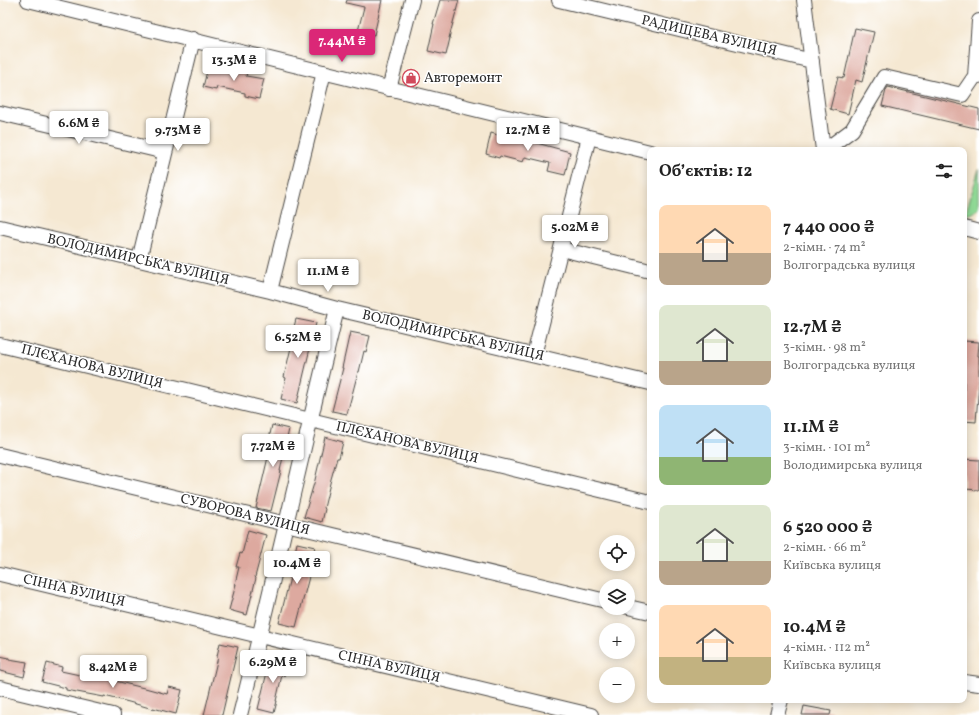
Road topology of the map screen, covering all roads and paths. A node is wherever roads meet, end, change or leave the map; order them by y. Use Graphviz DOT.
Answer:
graph roads {
  1 [pos="28,0"];
  2 [pos="412,0"];
  3 [pos="559,0"];
  4 [pos="804,0"];
  5 [pos="979,21"];
  6 [pos="193,39"];
  7 [pos="812,61"];
  8 [pos="324,72"];
  9 [pos="977,76"];
  10 [pos="389,89"];
  11 [pos="0,113"];
  12 [pos="589,137"];
  13 [pos="824,147"];
  14 [pos="828,147"];
  15 [pos="647,151"];
  16 [pos="165,152"];
  17 [pos="0,227"];
  18 [pos="967,231"];
  19 [pos="979,232"];
  20 [pos="561,249"];
  21 [pos="139,260"];
  22 [pos="647,270"];
  23 [pos="270,291"];
  24 [pos="337,309"];
  25 [pos="0,346"];
  26 [pos="534,355"];
  27 [pos="647,382"];
  28 [pos="310,420"];
  29 [pos="0,455"];
  30 [pos="647,501"];
  31 [pos="285,525"];
  32 [pos="0,574"];
  33 [pos="599,599"];
  34 [pos="635,608"];
  35 [pos="647,611"];
  36 [pos="260,636"];
  37 [pos="967,682"];
  38 [pos="979,684"];
  39 [pos="0,688"];
  40 [pos="780,703"];
  41 [pos="113,715"];
  42 [pos="240,715"];
  43 [pos="591,715"];
  44 [pos="777,715"];
  1 -- 6 [label="street"];
  2 -- 10 [label="street"];
  3 -- 7 [label="street, РАДИЩЕВА ВУЛИЦЯ"];
  4 -- 7 [label="street"];
  5 -- 9 [label="street"];
  6 -- 8 [label="street"];
  6 -- 16 [label="street"];
  7 -- 13 [label="street"];
  8 -- 10 [label="street"];
  8 -- 23 [label="street"];
  9 -- 14 [label="street"];
  10 -- 12 [label="street"];
  11 -- 16 [label="street"];
  12 -- 15 [label="street"];
  12 -- 20 [label="street"];
  16 -- 21 [label="street"];
  17 -- 21 [label="street, ВОЛОДИМИРСЬКА ВУЛИЦЯ"];
  18 -- 19 [label="street"];
  20 -- 22 [label="street"];
  20 -- 26 [label="street"];
  21 -- 23 [label="street, ВОЛОДИМИРСЬКА ВУЛИЦЯ"];
  23 -- 24 [label="street, ВОЛОДИМИРСЬКА ВУЛИЦЯ"];
  24 -- 26 [label="street, ВОЛОДИМИРСЬКА ВУЛИЦЯ"];
  24 -- 28 [label="street"];
  25 -- 28 [label="street, ПЛЄХАНОВА ВУЛИЦЯ"];
  26 -- 27 [label="street, ВОЛОДИМИРСЬКА ВУЛИЦЯ"];
  28 -- 30 [label="street, ПЛЄХАНОВА ВУЛИЦЯ"];
  28 -- 31 [label="street"];
  29 -- 31 [label="street, СУВОРОВА ВУЛИЦЯ"];
  31 -- 33 [label="street, СУВОРОВА ВУЛИЦЯ"];
  31 -- 36 [label="street"];
  32 -- 36 [label="street, СІННА ВУЛИЦЯ"];
  34 -- 35 [label="street"];
  36 -- 42 [label="street"];
  36 -- 43 [label="street, СІННА ВУЛИЦЯ"];
  37 -- 38 [label="street"];
  39 -- 41 [label="street"];
  40 -- 44 [label="street"];
}
